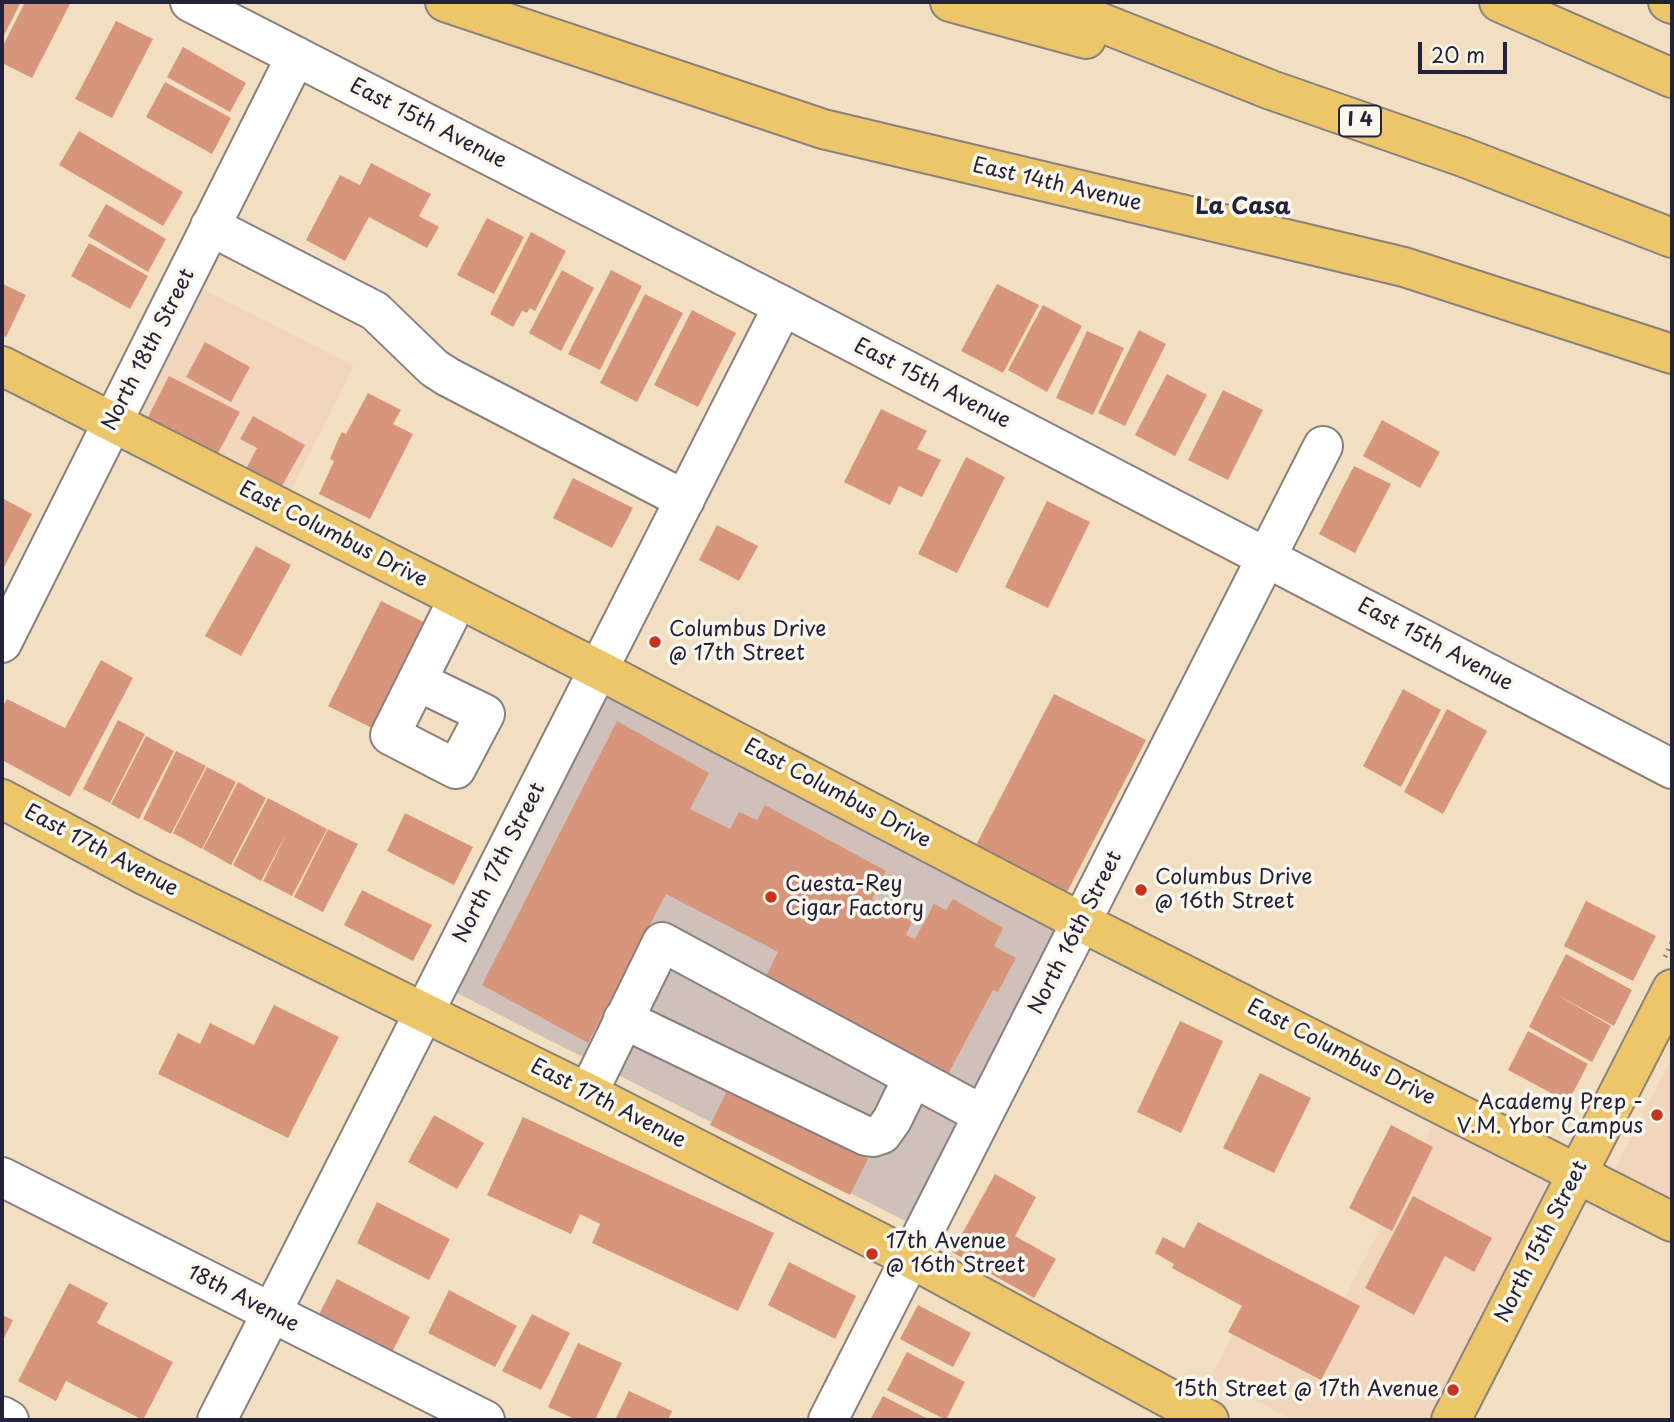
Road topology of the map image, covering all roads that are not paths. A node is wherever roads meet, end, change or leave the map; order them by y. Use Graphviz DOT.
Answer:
graph roads {
  1 [pos="190,2"];
  2 [pos="445,2"];
  3 [pos="950,2"];
  4 [pos="1049,2"];
  5 [pos="1499,2"];
  6 [pos="296,56"];
  7 [pos="1672,78"];
  8 [pos="1270,90"];
  9 [pos="210,226"];
  10 [pos="1672,238"];
  11 [pos="783,306"];
  12 [pos="1672,354"];
  13 [pos="2,366"];
  14 [pos="111,424"];
  15 [pos="1323,446"];
  16 [pos="685,500"];
  17 [pos="1267,558"];
  18 [pos="458,598"];
  19 [pos="2,643"];
  20 [pos="599,670"];
  21 [pos="417,681"];
  22 [pos="1672,769"];
  23 [pos="2,799"];
  24 [pos="1081,922"];
  25 [pos="1672,989"];
  26 [pos="424,1014"];
  27 [pos="623,1019"];
  28 [pos="913,1077"];
  29 [pos="588,1093"];
  30 [pos="983,1115"];
  31 [pos="1577,1173"];
  32 [pos="2,1177"];
  33 [pos="1670,1216"];
  34 [pos="910,1258"];
  35 [pos="272,1313"];
  36 [pos="2,1416"];
  37 [pos="9,1420"];
  38 [pos="217,1420"];
  39 [pos="485,1420"];
  40 [pos="828,1420"];
  41 [pos="1209,1420"];
  42 [pos="1451,1420"];
  1 -- 6 [label="street, East 15th Avenue"];
  2 -- 12 [label="main road, East 14th Avenue"];
  3 -- 8 [label="main road"];
  4 -- 8 [label="main road, I 4"];
  5 -- 7 [label="main road"];
  6 -- 9 [label="street, North 18th Street"];
  6 -- 11 [label="street, East 15th Avenue"];
  8 -- 10 [label="main road, I 4"];
  9 -- 14 [label="street, North 18th Street"];
  9 -- 16 [label="street"];
  11 -- 16 [label="street, North 17th Street"];
  11 -- 17 [label="street, East 15th Avenue"];
  13 -- 14 [label="main road, East Columbus Drive"];
  14 -- 18 [label="main road, East Columbus Drive"];
  14 -- 19 [label="street, North 18th Street"];
  15 -- 17 [label="street, North 16th Street"];
  16 -- 20 [label="street, North 17th Street"];
  17 -- 22 [label="street, East 15th Avenue"];
  17 -- 24 [label="street, North 16th Street"];
  18 -- 20 [label="main road, East Columbus Drive"];
  18 -- 21 [label="street"];
  20 -- 24 [label="main road, East Columbus Drive"];
  20 -- 26 [label="street, North 17th Street"];
  23 -- 26 [label="main road, East 17th Avenue"];
  24 -- 30 [label="street, North 16th Street"];
  24 -- 31 [label="main road, East Columbus Drive"];
  25 -- 31 [label="main road, North 15th Street"];
  26 -- 29 [label="main road, East 17th Avenue"];
  26 -- 35 [label="street, North 17th Street"];
  27 -- 28 [label="street"];
  27 -- 28 [label="street"];
  27 -- 29 [label="street"];
  28 -- 30 [label="street"];
  29 -- 34 [label="main road, East 17th Avenue"];
  30 -- 34 [label="street, North 16th Street"];
  31 -- 33 [label="main road, East Columbus Drive"];
  31 -- 42 [label="main road, North 15th Street"];
  32 -- 35 [label="street, 18th Avenue"];
  34 -- 40 [label="street, North 16th Street"];
  34 -- 41 [label="main road, East 17th Avenue"];
  35 -- 38 [label="street, North 17th Street"];
  35 -- 39 [label="street, 18th Avenue"];
  36 -- 37 [label="street"];
}
